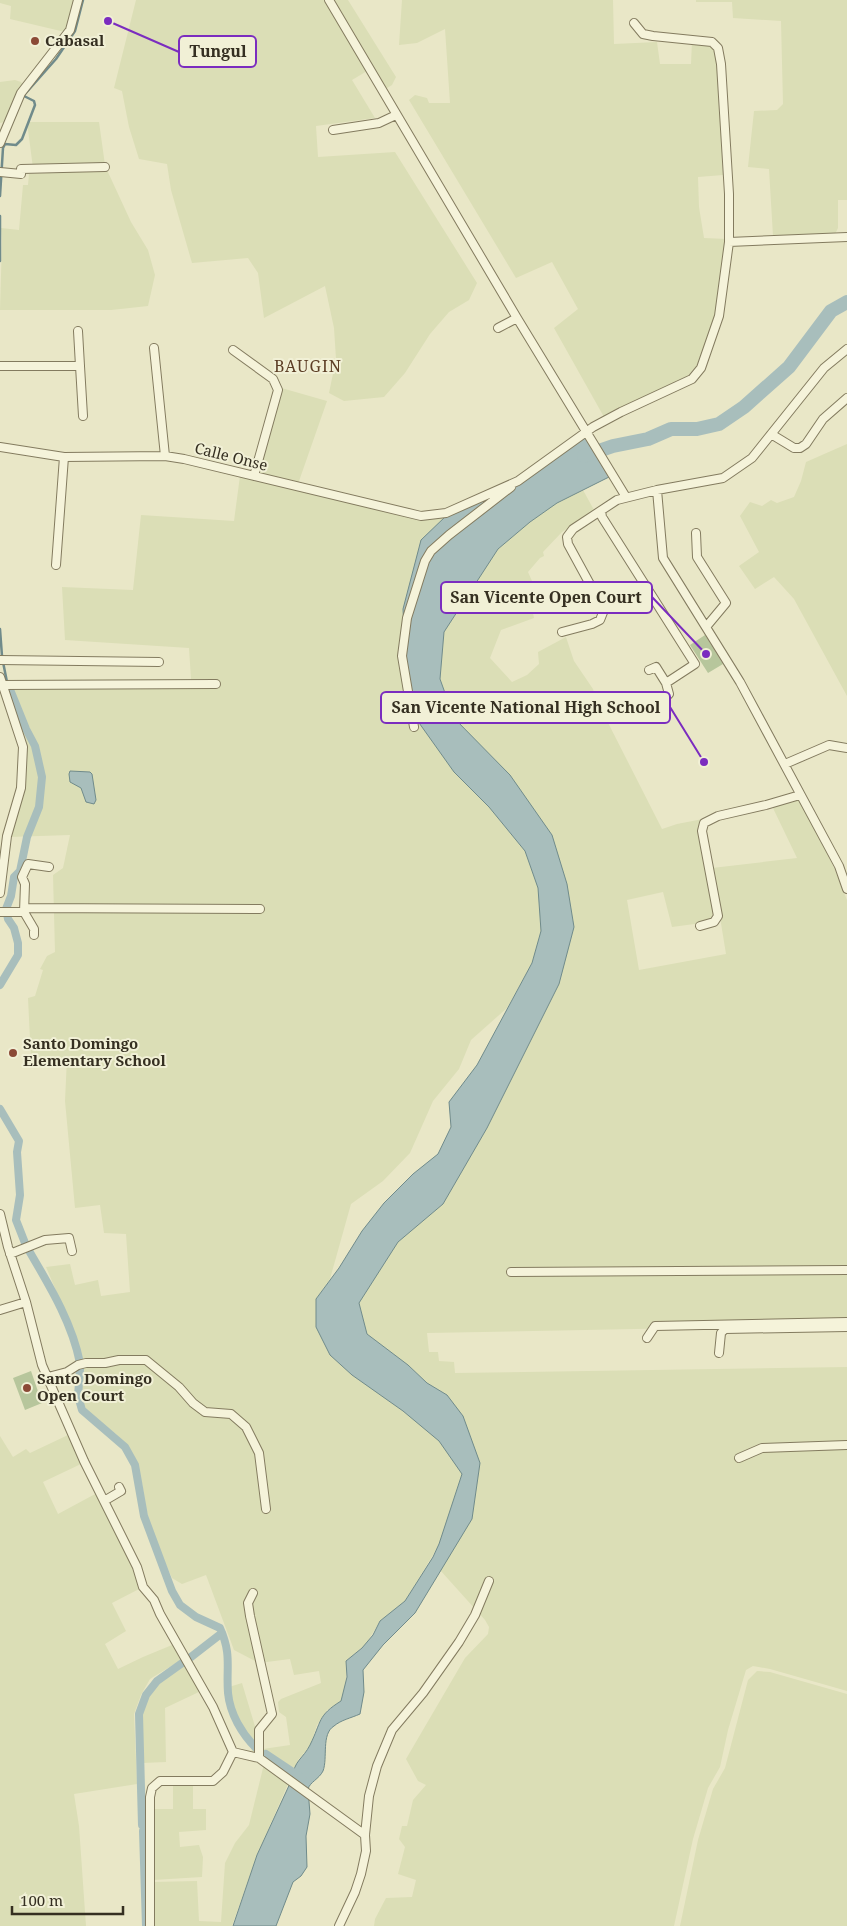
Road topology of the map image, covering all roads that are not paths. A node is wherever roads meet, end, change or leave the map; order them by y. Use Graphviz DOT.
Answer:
graph roads {
  1 [pos="78,0"];
  2 [pos="329,0"];
  3 [pos="634,23"];
  4 [pos="396,115"];
  5 [pos="3,128"];
  6 [pos="333,130"];
  7 [pos="0,143"];
  8 [pos="105,167"];
  9 [pos="1,172"];
  10 [pos="847,237"];
  11 [pos="729,242"];
  12 [pos="517,318"];
  13 [pos="498,328"];
  14 [pos="78,331"];
  15 [pos="154,348"];
  16 [pos="847,349"];
  17 [pos="233,350"];
  18 [pos="0,366"];
  19 [pos="80,366"];
  20 [pos="847,398"];
  21 [pos="83,416"];
  22 [pos="587,431"];
  23 [pos="771,434"];
  24 [pos="0,447"];
  25 [pos="165,456"];
  26 [pos="64,457"];
  27 [pos="254,476"];
  28 [pos="518,481"];
  29 [pos="657,490"];
  30 [pos="626,497"];
  31 [pos="602,511"];
  32 [pos="696,532"];
  33 [pos="56,565"];
  34 [pos="706,627"];
  35 [pos="562,632"];
  36 [pos="0,660"];
  37 [pos="159,662"];
  38 [pos="649,670"];
  39 [pos="1,681"];
  40 [pos="666,683"];
  41 [pos="216,684"];
  42 [pos="666,697"];
  43 [pos="414,727"];
  44 [pos="847,748"];
  45 [pos="785,764"];
  46 [pos="800,795"];
  47 [pos="49,867"];
  48 [pos="1,874"];
  49 [pos="847,889"];
  50 [pos="0,893"];
  51 [pos="260,909"];
  52 [pos="24,910"];
  53 [pos="5,912"];
  54 [pos="700,926"];
  55 [pos="34,935"];
  56 [pos="0,1214"];
  57 [pos="6,1250"];
  58 [pos="72,1251"];
  59 [pos="847,1270"];
  60 [pos="511,1272"];
  61 [pos="26,1302"];
  62 [pos="0,1310"];
  63 [pos="847,1322"];
  64 [pos="847,1327"];
  65 [pos="647,1338"];
  66 [pos="719,1353"];
  67 [pos="48,1377"];
  68 [pos="847,1445"];
  69 [pos="739,1458"];
  70 [pos="119,1487"];
  71 [pos="104,1501"];
  72 [pos="266,1509"];
  73 [pos="489,1581"];
  74 [pos="252,1593"];
  75 [pos="233,1752"];
  76 [pos="259,1758"];
  77 [pos="365,1835"];
  78 [pos="150,1926"];
  79 [pos="339,1926"];
  1 -- 5 [label="street"];
  2 -- 4 [label="street"];
  3 -- 11 [label="street"];
  4 -- 6 [label="street"];
  4 -- 12 [label="street"];
  5 -- 7 [label="street"];
  8 -- 9 [label="street"];
  10 -- 11 [label="street"];
  11 -- 22 [label="street"];
  12 -- 13 [label="street"];
  12 -- 22 [label="street"];
  14 -- 19 [label="street"];
  15 -- 25 [label="street"];
  16 -- 23 [label="street"];
  17 -- 27 [label="street"];
  18 -- 19 [label="street"];
  19 -- 21 [label="street"];
  20 -- 23 [label="street"];
  22 -- 28 [label="street"];
  22 -- 30 [label="street"];
  23 -- 29 [label="street"];
  24 -- 26 [label="street, Calle Onse"];
  25 -- 26 [label="street, Calle Onse"];
  25 -- 27 [label="street, Calle Onse"];
  26 -- 33 [label="street"];
  27 -- 28 [label="street, Calle Onse"];
  28 -- 43 [label="street"];
  29 -- 30 [label="street"];
  29 -- 34 [label="street"];
  30 -- 31 [label="street"];
  31 -- 35 [label="street"];
  31 -- 40 [label="street"];
  32 -- 34 [label="street"];
  34 -- 45 [label="street"];
  36 -- 37 [label="street"];
  38 -- 40 [label="street"];
  39 -- 41 [label="street"];
  39 -- 48 [label="street"];
  40 -- 42 [label="street"];
  44 -- 45 [label="street"];
  45 -- 46 [label="street"];
  46 -- 49 [label="street"];
  46 -- 54 [label="street"];
  47 -- 52 [label="street"];
  48 -- 50 [label="street"];
  51 -- 52 [label="street"];
  52 -- 53 [label="street"];
  52 -- 55 [label="street"];
  56 -- 57 [label="street"];
  57 -- 58 [label="street"];
  57 -- 61 [label="street"];
  59 -- 60 [label="street"];
  61 -- 62 [label="street"];
  61 -- 67 [label="street"];
  63 -- 65 [label="street"];
  64 -- 66 [label="street"];
  67 -- 71 [label="street"];
  67 -- 72 [label="street"];
  68 -- 69 [label="street"];
  70 -- 71 [label="street"];
  71 -- 75 [label="street"];
  73 -- 77 [label="street"];
  74 -- 76 [label="street"];
  75 -- 76 [label="street"];
  75 -- 78 [label="street"];
  76 -- 77 [label="street"];
  77 -- 79 [label="street"];
}
